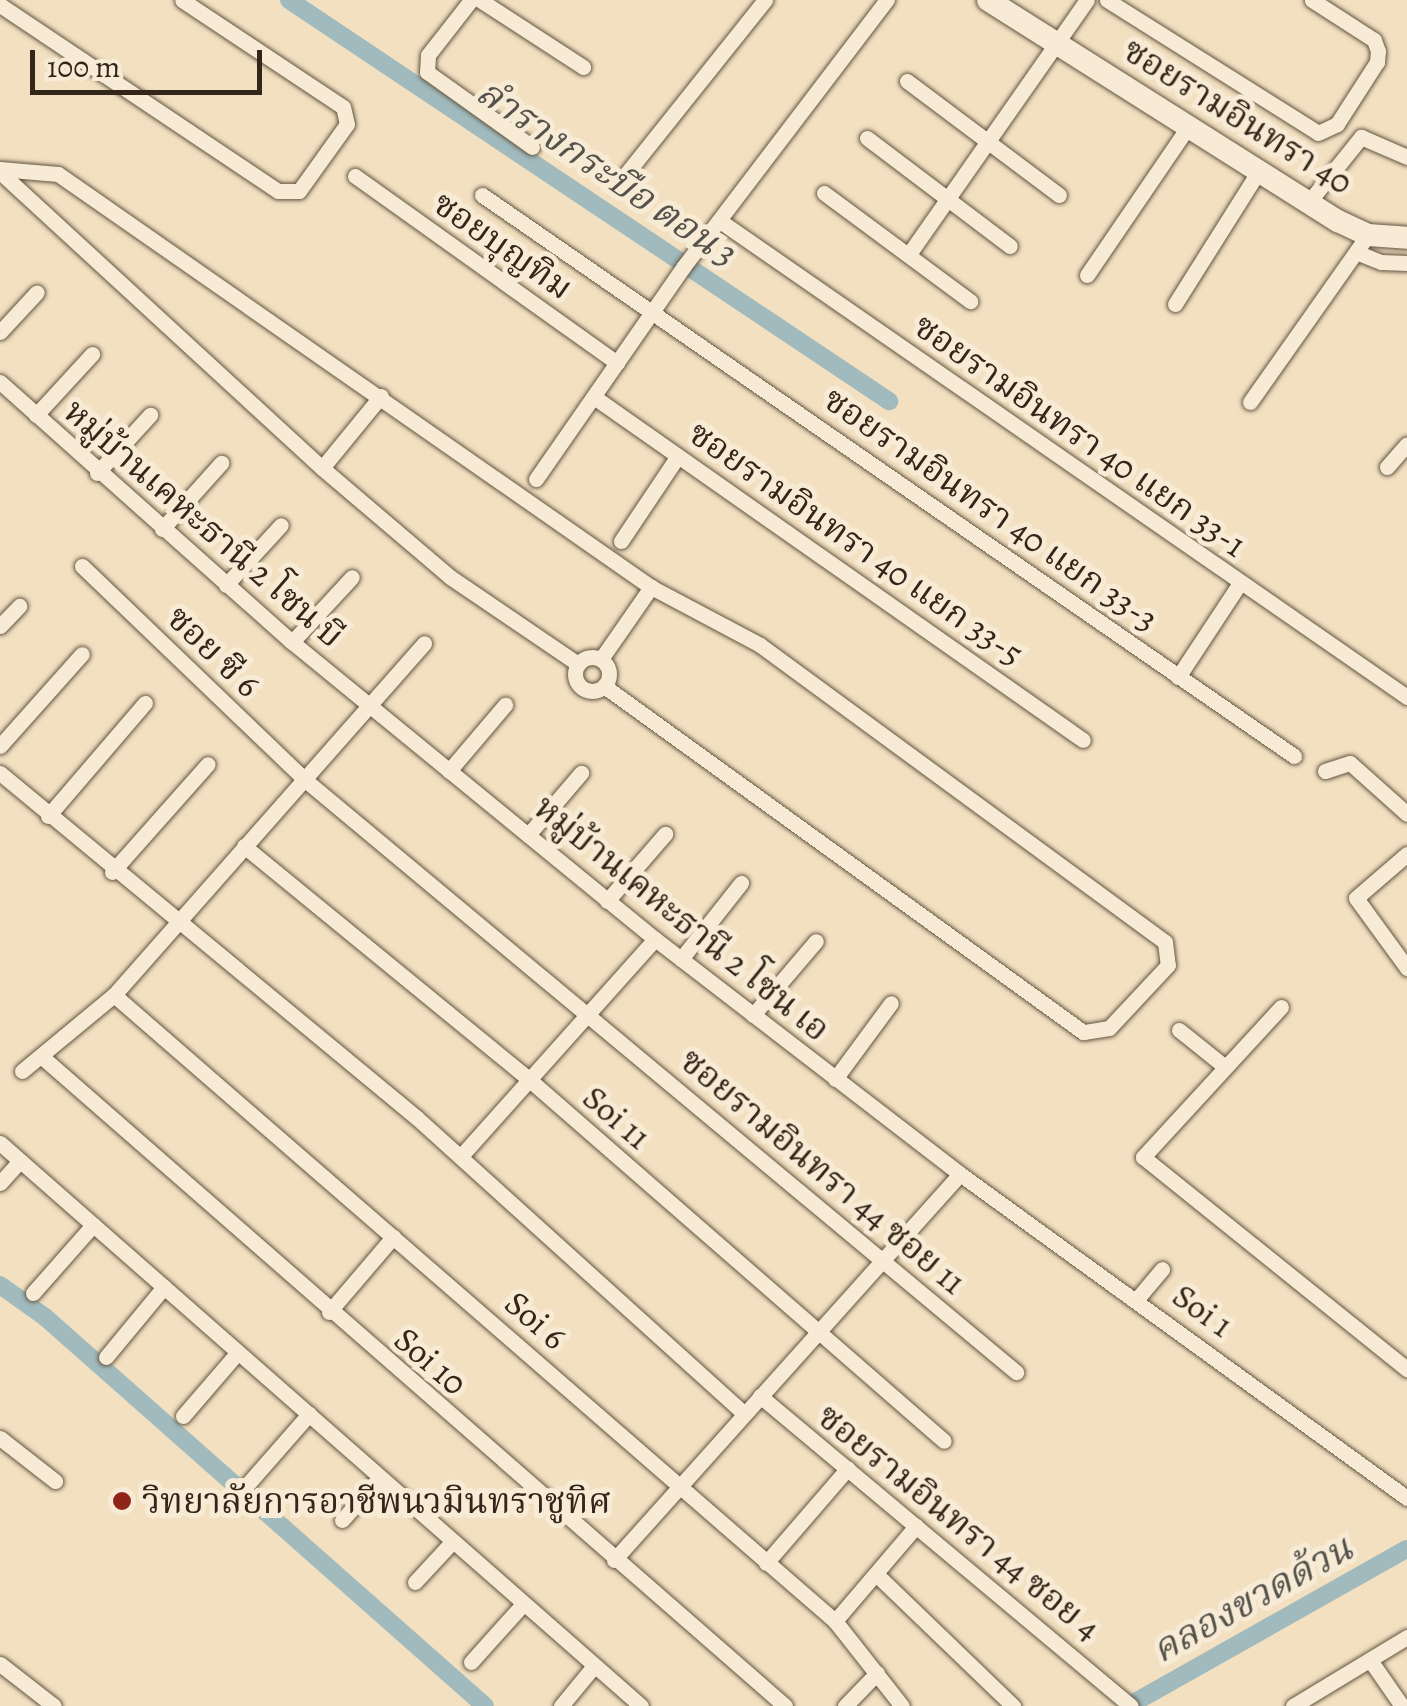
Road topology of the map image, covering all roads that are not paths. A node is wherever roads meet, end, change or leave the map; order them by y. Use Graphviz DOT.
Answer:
graph roads {
  1 [pos="182,0"];
  2 [pos="471,0"];
  3 [pos="480,0"];
  4 [pos="766,0"];
  5 [pos="887,0"];
  6 [pos="988,0"];
  7 [pos="1087,0"];
  8 [pos="1107,0"];
  9 [pos="1312,0"];
  10 [pos="0,5"];
  11 [pos="1056,42"];
  12 [pos="583,67"];
  13 [pos="907,81"];
  14 [pos="1188,127"];
  15 [pos="867,138"];
  16 [pos="985,142"];
  17 [pos="532,147"];
  18 [pos="1407,157"];
  19 [pos="0,171"];
  20 [pos="1258,172"];
  21 [pos="355,176"];
  22 [pos="618,184"];
  23 [pos="824,194"];
  24 [pos="1059,194"];
  25 [pos="482,195"];
  26 [pos="947,198"];
  27 [pos="1308,203"];
  28 [pos="720,221"];
  29 [pos="1407,238"];
  30 [pos="1362,244"];
  31 [pos="1010,246"];
  32 [pos="909,254"];
  33 [pos="1407,263"];
  34 [pos="1087,275"];
  35 [pos="37,292"];
  36 [pos="970,301"];
  37 [pos="1174,304"];
  38 [pos="654,310"];
  39 [pos="0,332"];
  40 [pos="92,354"];
  41 [pos="617,363"];
  42 [pos="0,382"];
  43 [pos="381,396"];
  44 [pos="594,397"];
  45 [pos="1250,402"];
  46 [pos="36,415"];
  47 [pos="150,415"];
  48 [pos="1407,444"];
  49 [pos="678,456"];
  50 [pos="221,463"];
  51 [pos="1386,467"];
  52 [pos="322,468"];
  53 [pos="97,473"];
  54 [pos="536,479"];
  55 [pos="281,525"];
  56 [pos="162,529"];
  57 [pos="621,541"];
  58 [pos="82,566"];
  59 [pos="352,577"];
  60 [pos="1240,583"];
  61 [pos="226,585"];
  62 [pos="651,588"];
  63 [pos="18,606"];
  64 [pos="0,626"];
  65 [pos="292,642"];
  66 [pos="424,643"];
  67 [pos="82,654"];
  68 [pos="601,659"];
  69 [pos="578,664"];
  70 [pos="1178,677"];
  71 [pos="604,686"];
  72 [pos="1407,697"];
  73 [pos="144,704"];
  74 [pos="505,705"];
  75 [pos="369,706"];
  76 [pos="1083,740"];
  77 [pos="0,746"];
  78 [pos="1294,756"];
  79 [pos="208,764"];
  80 [pos="450,771"];
  81 [pos="1325,771"];
  82 [pos="0,773"];
  83 [pos="581,773"];
  84 [pos="304,780"];
  85 [pos="1407,814"];
  86 [pos="48,816"];
  87 [pos="528,834"];
  88 [pos="666,834"];
  89 [pos="244,846"];
  90 [pos="1407,854"];
  91 [pos="112,872"];
  92 [pos="741,884"];
  93 [pos="607,900"];
  94 [pos="175,923"];
  95 [pos="655,939"];
  96 [pos="816,940"];
  97 [pos="682,959"];
  98 [pos="1407,968"];
  99 [pos="114,995"];
  100 [pos="891,1003"];
  101 [pos="1282,1007"];
  102 [pos="754,1015"];
  103 [pos="592,1016"];
  104 [pos="1179,1030"];
  105 [pos="41,1056"];
  106 [pos="1224,1066"];
  107 [pos="22,1072"];
  108 [pos="835,1079"];
  109 [pos="532,1082"];
  110 [pos="0,1144"];
  111 [pos="460,1156"];
  112 [pos="20,1161"];
  113 [pos="960,1174"];
  114 [pos="0,1183"];
  115 [pos="93,1224"];
  116 [pos="394,1238"];
  117 [pos="880,1258"];
  118 [pos="1162,1269"];
  119 [pos="164,1287"];
  120 [pos="33,1293"];
  121 [pos="1138,1299"];
  122 [pos="329,1312"];
  123 [pos="817,1331"];
  124 [pos="238,1352"];
  125 [pos="106,1357"];
  126 [pos="1407,1368"];
  127 [pos="1016,1372"];
  128 [pos="760,1396"];
  129 [pos="744,1413"];
  130 [pos="308,1414"];
  131 [pos="183,1416"];
  132 [pos="0,1438"];
  133 [pos="944,1441"];
  134 [pos="848,1468"];
  135 [pos="380,1478"];
  136 [pos="55,1481"];
  137 [pos="246,1486"];
  138 [pos="678,1486"];
  139 [pos="1407,1498"];
  140 [pos="342,1520"];
  141 [pos="916,1526"];
  142 [pos="452,1542"];
  143 [pos="614,1560"];
  144 [pos="766,1563"];
  145 [pos="877,1574"];
  146 [pos="415,1582"];
  147 [pos="524,1604"];
  148 [pos="834,1621"];
  149 [pos="1407,1637"];
  150 [pos="1370,1660"];
  151 [pos="471,1662"];
  152 [pos="0,1664"];
  153 [pos="594,1666"];
  154 [pos="876,1673"];
  155 [pos="1126,1700"];
  156 [pos="54,1706"];
  157 [pos="561,1706"];
  158 [pos="641,1706"];
  159 [pos="785,1706"];
  160 [pos="845,1706"];
  161 [pos="902,1706"];
  162 [pos="1012,1706"];
  163 [pos="1294,1706"];
  164 [pos="1402,1706"];
  1 -- 10 [label="street"];
  2 -- 17 [label="street"];
  3 -- 12 [label="street"];
  4 -- 22 [label="street"];
  5 -- 28 [label="street"];
  6 -- 11 [label="street, ซอยรามอินทรา 40"];
  7 -- 11 [label="street"];
  8 -- 9 [label="street"];
  11 -- 14 [label="street, ซอยรามอินทรา 40"];
  11 -- 16 [label="street"];
  13 -- 16 [label="street"];
  14 -- 20 [label="street, ซอยรามอินทรา 40"];
  14 -- 34 [label="street"];
  15 -- 26 [label="street"];
  16 -- 24 [label="street"];
  16 -- 26 [label="street"];
  18 -- 27 [label="street"];
  19 -- 43 [label="street"];
  19 -- 52 [label="street"];
  20 -- 27 [label="street, ซอยรามอินทรา 40"];
  20 -- 37 [label="street"];
  21 -- 41 [label="street, ซอยบุญทิม"];
  23 -- 32 [label="street"];
  25 -- 38 [label="street, ซอยรามอินทรา 40 แยก 33-3"];
  26 -- 31 [label="street"];
  26 -- 32 [label="street"];
  27 -- 30 [label="street, ซอยรามอินทรา 40"];
  28 -- 38 [label="street"];
  28 -- 60 [label="street, ซอยรามอินทรา 40 แยก 33-1"];
  29 -- 30 [label="street, ซอยรามอินทรา 40"];
  30 -- 33 [label="street"];
  30 -- 45 [label="street"];
  32 -- 36 [label="street"];
  35 -- 39 [label="street"];
  38 -- 41 [label="street"];
  38 -- 70 [label="street, ซอยรามอินทรา 40 แยก 33-3"];
  40 -- 46 [label="street"];
  41 -- 44 [label="street"];
  42 -- 46 [label="street, หมู่บ้านเคหะธานี 2 โซน บี"];
  43 -- 52 [label="street"];
  43 -- 62 [label="street"];
  44 -- 49 [label="street, ซอยรามอินทรา 40 แยก 33-5"];
  44 -- 54 [label="street"];
  46 -- 53 [label="street, หมู่บ้านเคหะธานี 2 โซน บี"];
  47 -- 53 [label="street"];
  48 -- 51 [label="street"];
  49 -- 57 [label="street"];
  49 -- 76 [label="street, ซอยรามอินทรา 40 แยก 33-5"];
  50 -- 56 [label="street"];
  52 -- 69 [label="street"];
  53 -- 56 [label="street, หมู่บ้านเคหะธานี 2 โซน บี"];
  55 -- 61 [label="street"];
  56 -- 61 [label="street, หมู่บ้านเคหะธานี 2 โซน บี"];
  58 -- 84 [label="street, ซอย ซี 6"];
  59 -- 65 [label="street"];
  60 -- 70 [label="street"];
  60 -- 72 [label="street, ซอยรามอินทรา 40 แยก 33-1"];
  61 -- 65 [label="street, หมู่บ้านเคหะธานี 2 โซน บี"];
  62 -- 68 [label="street"];
  62 -- 71 [label="street"];
  63 -- 64 [label="street"];
  65 -- 75 [label="street, หมู่บ้านเคหะธานี 2 โซน บี"];
  66 -- 75 [label="street"];
  67 -- 77 [label="street"];
  68 -- 69 [label="street"];
  68 -- 71 [label="street"];
  69 -- 71 [label="street"];
  70 -- 78 [label="street, ซอยรามอินทรา 40 แยก 33-3"];
  73 -- 86 [label="street"];
  74 -- 80 [label="street"];
  75 -- 80 [label="street, หมู่บ้านเคหะธานี 2 โซน เอ"];
  75 -- 84 [label="street"];
  79 -- 91 [label="street"];
  80 -- 87 [label="street, หมู่บ้านเคหะธานี 2 โซน เอ"];
  81 -- 85 [label="street"];
  82 -- 86 [label="street"];
  83 -- 87 [label="street"];
  84 -- 89 [label="street"];
  84 -- 103 [label="street, ซอย ซี 6"];
  86 -- 91 [label="street"];
  87 -- 93 [label="street, หมู่บ้านเคหะธานี 2 โซน เอ"];
  88 -- 93 [label="street"];
  89 -- 94 [label="street"];
  89 -- 109 [label="street, Soi 11"];
  90 -- 98 [label="street"];
  91 -- 94 [label="street"];
  92 -- 97 [label="street"];
  93 -- 95 [label="street, หมู่บ้านเคหะธานี 2 โซน เอ"];
  94 -- 99 [label="street"];
  94 -- 111 [label="street"];
  95 -- 97 [label="street, หมู่บ้านเคหะธานี 2 โซน เอ"];
  95 -- 103 [label="street"];
  96 -- 102 [label="street"];
  97 -- 102 [label="street, หมู่บ้านเคหะธานี 2 โซน เอ"];
  99 -- 105 [label="street"];
  99 -- 116 [label="street, Soi 6"];
  100 -- 108 [label="street"];
  101 -- 106 [label="street"];
  102 -- 108 [label="street, หมู่บ้านเคหะธานี 2 โซน เอ"];
  103 -- 109 [label="street"];
  103 -- 117 [label="street, ซอยรามอินทรา 44 ซอย 11"];
  104 -- 106 [label="street"];
  105 -- 107 [label="street"];
  105 -- 122 [label="street, Soi 10"];
  106 -- 126 [label="street"];
  108 -- 113 [label="street, หมู่บ้านเคหะธานี 2 โซน เอ"];
  109 -- 111 [label="street"];
  109 -- 123 [label="street, Soi 11"];
  110 -- 112 [label="street"];
  111 -- 129 [label="street"];
  112 -- 114 [label="street"];
  112 -- 115 [label="street"];
  113 -- 117 [label="street"];
  113 -- 121 [label="street, Soi 1"];
  115 -- 119 [label="street"];
  115 -- 120 [label="street"];
  116 -- 122 [label="street"];
  116 -- 138 [label="street, Soi 6"];
  117 -- 123 [label="street"];
  117 -- 127 [label="street, ซอยรามอินทรา 44 ซอย 11"];
  118 -- 121 [label="street"];
  119 -- 124 [label="street"];
  119 -- 125 [label="street"];
  121 -- 139 [label="street, Soi 1"];
  122 -- 143 [label="street, Soi 10"];
  123 -- 128 [label="street"];
  123 -- 133 [label="street, Soi 11"];
  124 -- 130 [label="street"];
  124 -- 131 [label="street"];
  128 -- 129 [label="street"];
  128 -- 134 [label="street, ซอยรามอินทรา 44 ซอย 4"];
  129 -- 138 [label="street"];
  130 -- 135 [label="street"];
  130 -- 137 [label="street"];
  132 -- 136 [label="street"];
  134 -- 141 [label="street, ซอยรามอินทรา 44 ซอย 4"];
  134 -- 144 [label="street"];
  135 -- 140 [label="street"];
  135 -- 142 [label="street"];
  138 -- 143 [label="street"];
  138 -- 144 [label="street, Soi 6"];
  141 -- 145 [label="street"];
  141 -- 155 [label="street, ซอยรามอินทรา 44 ซอย 4"];
  142 -- 146 [label="street"];
  142 -- 147 [label="street"];
  143 -- 159 [label="street, Soi 10"];
  144 -- 148 [label="street, Soi 6"];
  145 -- 148 [label="street"];
  145 -- 162 [label="street"];
  147 -- 151 [label="street"];
  147 -- 153 [label="street"];
  148 -- 154 [label="street, Soi 6"];
  149 -- 150 [label="street"];
  150 -- 163 [label="street"];
  150 -- 164 [label="street"];
  152 -- 156 [label="street"];
  153 -- 157 [label="street"];
  153 -- 158 [label="street"];
  154 -- 160 [label="street"];
  154 -- 161 [label="street, Soi 6"];
}
